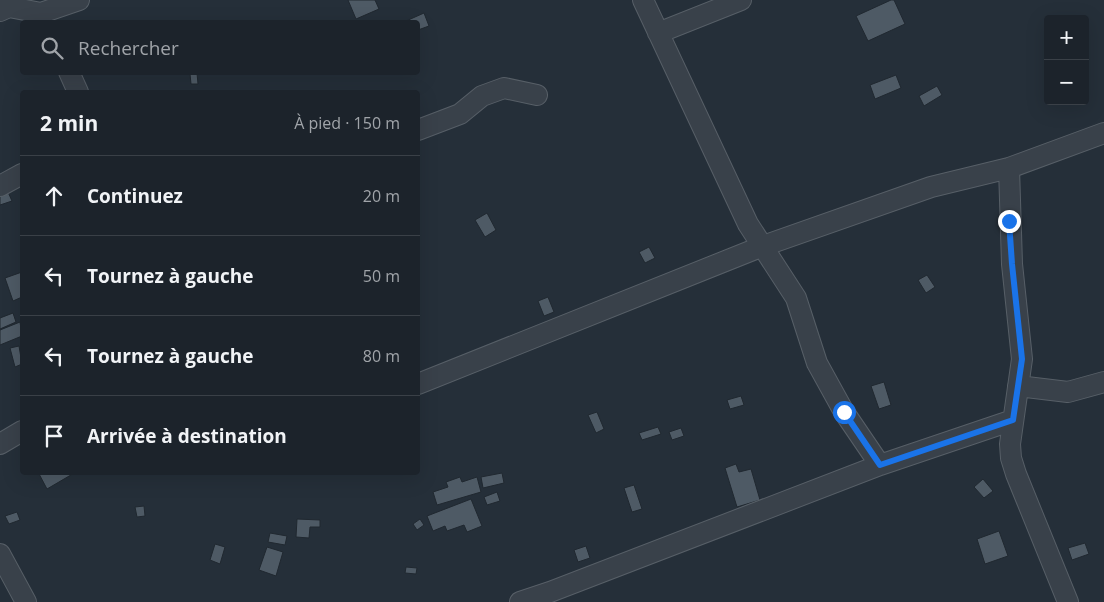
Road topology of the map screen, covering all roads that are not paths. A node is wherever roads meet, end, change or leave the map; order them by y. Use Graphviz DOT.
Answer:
graph roads {
  1 [pos="80,0"];
  2 [pos="642,0"];
  3 [pos="741,0"];
  4 [pos="0,11"];
  5 [pos="41,12"];
  6 [pos="658,33"];
  7 [pos="537,95"];
  8 [pos="420,129"];
  9 [pos="1104,133"];
  10 [pos="1008,168"];
  11 [pos="20,175"];
  12 [pos="0,186"];
  13 [pos="763,246"];
  14 [pos="1104,382"];
  15 [pos="420,383"];
  16 [pos="1018,386"];
  17 [pos="1013,420"];
  18 [pos="20,432"];
  19 [pos="0,444"];
  20 [pos="880,465"];
  21 [pos="0,554"];
  22 [pos="26,602"];
  23 [pos="520,602"];
  24 [pos="1068,602"];
  1 -- 5 [label="street"];
  2 -- 6 [label="street"];
  3 -- 6 [label="street"];
  4 -- 5 [label="street"];
  6 -- 13 [label="street"];
  7 -- 8 [label="street"];
  9 -- 10 [label="street"];
  10 -- 13 [label="street"];
  10 -- 16 [label="street"];
  11 -- 12 [label="street"];
  13 -- 15 [label="street"];
  13 -- 20 [label="street"];
  14 -- 16 [label="street"];
  16 -- 17 [label="street"];
  17 -- 20 [label="street"];
  17 -- 24 [label="street"];
  18 -- 19 [label="street"];
  20 -- 23 [label="street"];
  21 -- 22 [label="street"];
}
